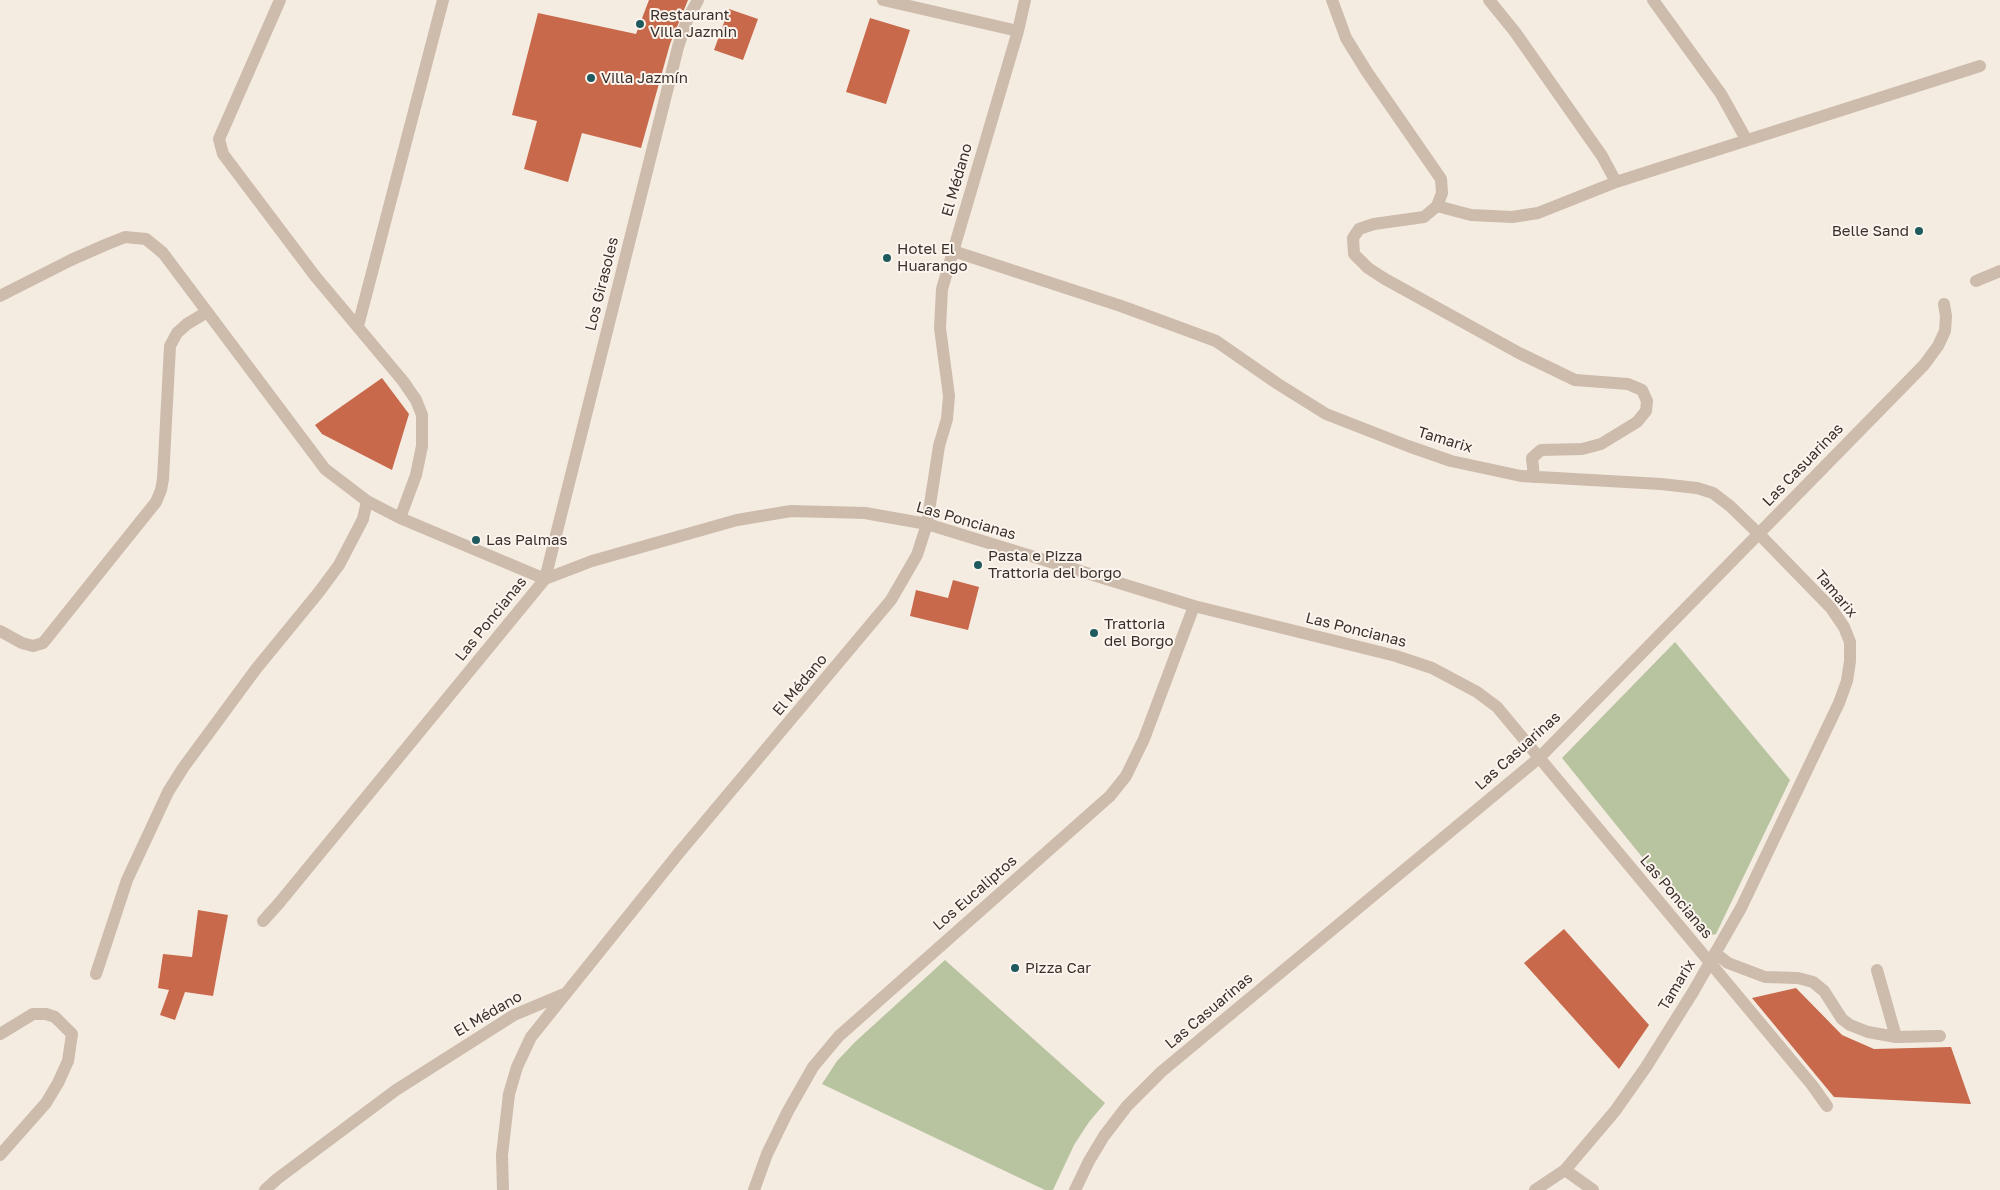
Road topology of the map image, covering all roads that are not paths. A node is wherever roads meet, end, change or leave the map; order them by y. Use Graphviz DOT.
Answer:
graph roads {
  1 [pos="280,0"];
  2 [pos="443,0"];
  3 [pos="698,0"];
  4 [pos="883,0"];
  5 [pos="1025,0"];
  6 [pos="1332,0"];
  7 [pos="1489,0"];
  8 [pos="1652,0"];
  9 [pos="1018,31"];
  10 [pos="1980,66"];
  11 [pos="1746,139"];
  12 [pos="1616,182"];
  13 [pos="1437,206"];
  14 [pos="953,251"];
  15 [pos="2000,271"];
  16 [pos="1976,281"];
  17 [pos="0,296"];
  18 [pos="1944,304"];
  19 [pos="207,312"];
  20 [pos="358,326"];
  21 [pos="1534,478"];
  22 [pos="367,501"];
  23 [pos="400,518"];
  24 [pos="927,524"];
  25 [pos="1759,534"];
  26 [pos="545,579"];
  27 [pos="1194,606"];
  28 [pos="0,631"];
  29 [pos="1539,758"];
  30 [pos="263,921"];
  31 [pos="1712,958"];
  32 [pos="1877,970"];
  33 [pos="96,974"];
  34 [pos="566,993"];
  35 [pos="0,1034"];
  36 [pos="1940,1036"];
  37 [pos="1896,1037"];
  38 [pos="1828,1106"];
  39 [pos="0,1155"];
  40 [pos="1566,1170"];
  41 [pos="265,1190"];
  42 [pos="503,1190"];
  43 [pos="754,1190"];
  44 [pos="1075,1190"];
  45 [pos="1535,1190"];
  46 [pos="1593,1190"];
  1 -- 20 [label="street"];
  2 -- 20 [label="street"];
  3 -- 26 [label="street, Los Girasoles"];
  4 -- 9 [label="street"];
  5 -- 9 [label="street, El Médano"];
  6 -- 13 [label="street"];
  7 -- 12 [label="street"];
  8 -- 11 [label="street"];
  9 -- 14 [label="street, El Médano"];
  10 -- 11 [label="street"];
  11 -- 12 [label="street"];
  12 -- 13 [label="street"];
  13 -- 21 [label="street"];
  14 -- 21 [label="street, Tamarix"];
  14 -- 24 [label="street, El Médano"];
  15 -- 16 [label="street"];
  17 -- 19 [label="street"];
  18 -- 25 [label="street, Las Casuarinas"];
  19 -- 22 [label="street"];
  19 -- 28 [label="street"];
  20 -- 23 [label="street"];
  21 -- 25 [label="street, Tamarix"];
  22 -- 23 [label="street"];
  22 -- 33 [label="street"];
  23 -- 26 [label="street"];
  24 -- 26 [label="street, Las Poncianas"];
  24 -- 27 [label="street, Las Poncianas"];
  24 -- 34 [label="street, El Médano"];
  25 -- 29 [label="street, Las Casuarinas"];
  25 -- 31 [label="street, Tamarix"];
  26 -- 30 [label="street, Las Poncianas"];
  27 -- 29 [label="street, Las Poncianas"];
  27 -- 43 [label="street, Los Eucaliptos"];
  29 -- 31 [label="street, Las Poncianas"];
  29 -- 44 [label="street, Las Casuarinas"];
  31 -- 37 [label="street"];
  31 -- 38 [label="street, Las Poncianas"];
  31 -- 40 [label="street, Tamarix"];
  32 -- 37 [label="street"];
  34 -- 41 [label="street, El Médano"];
  34 -- 42 [label="street"];
  35 -- 39 [label="street"];
  36 -- 37 [label="street"];
  40 -- 45 [label="street, Tamarix"];
  40 -- 46 [label="street"];
}
